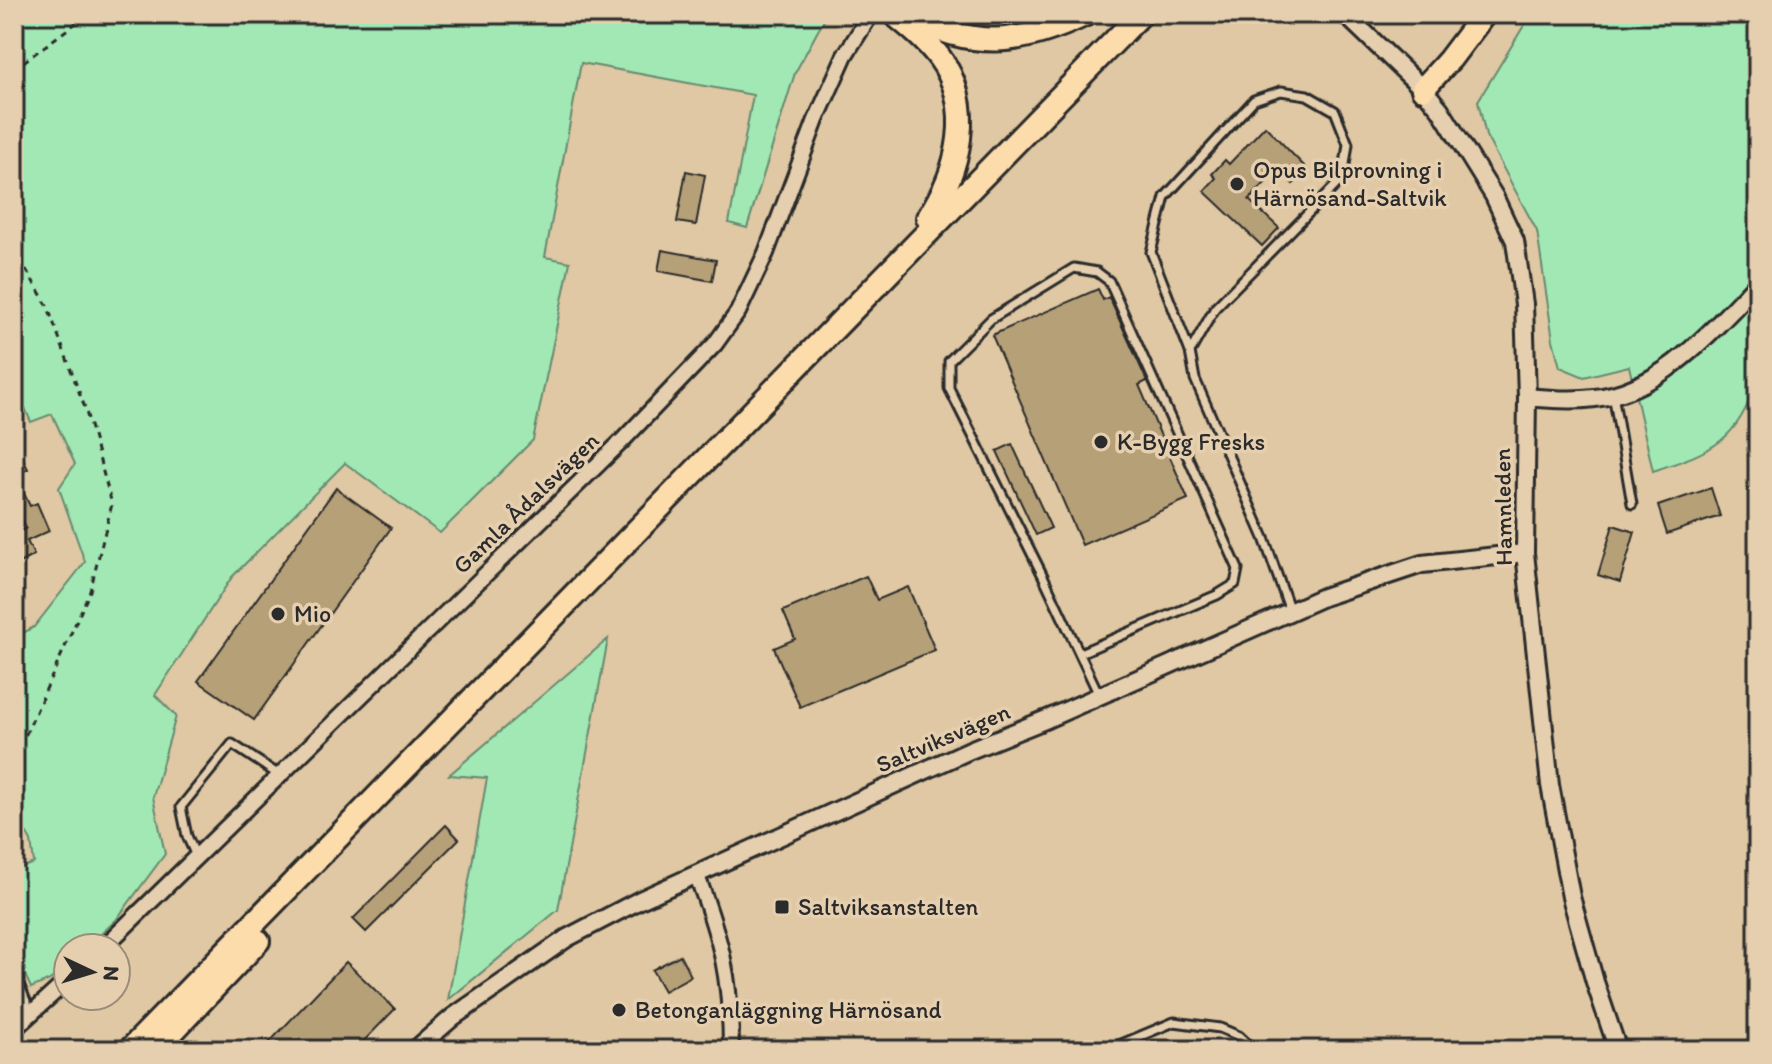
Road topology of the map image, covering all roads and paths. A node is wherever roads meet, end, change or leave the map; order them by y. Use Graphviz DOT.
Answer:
graph roads {
  1 [pos="77,14"];
  2 [pos="107,14"];
  3 [pos="871,14"];
  4 [pos="894,14"];
  5 [pos="904,14"];
  6 [pos="1086,14"];
  7 [pos="1141,14"];
  8 [pos="1159,14"];
  9 [pos="1345,14"];
  10 [pos="1484,14"];
  11 [pos="80,20"];
  12 [pos="14,69"];
  13 [pos="1423,89"];
  14 [pos="923,238"];
  15 [pos="14,249"];
  16 [pos="1758,283"];
  17 [pos="1190,352"];
  18 [pos="1613,394"];
  19 [pos="1527,397"];
  20 [pos="1632,504"];
  21 [pos="1525,553"];
  22 [pos="1290,611"];
  23 [pos="1080,653"];
  24 [pos="1099,695"];
  25 [pos="14,744"];
  26 [pos="279,775"];
  27 [pos="196,856"];
  28 [pos="697,876"];
  29 [pos="119,932"];
  30 [pos="14,972"];
  31 [pos="52,994"];
  32 [pos="31,1013"];
  33 [pos="14,1029"];
  34 [pos="170,1040"];
  35 [pos="130,1050"];
  36 [pos="155,1050"];
  37 [pos="415,1050"];
  38 [pos="731,1050"];
  39 [pos="1107,1050"];
  40 [pos="1254,1050"];
  41 [pos="1618,1050"];
  1 -- 11 [label="path"];
  2 -- 11 [label="path"];
  3 -- 26 [label="street, Gamla Ådalsvägen"];
  4 -- 14 [label="highway"];
  5 -- 6 [label="highway"];
  7 -- 14 [label="highway"];
  8 -- 34 [label="highway"];
  9 -- 13 [label="street, Hamnleden"];
  10 -- 13 [label="highway"];
  11 -- 12 [label="path"];
  13 -- 19 [label="street, Hamnleden"];
  14 -- 35 [label="highway"];
  15 -- 25 [label="path"];
  16 -- 18 [label="street"];
  17 -- 17 [label="lane"];
  17 -- 22 [label="lane"];
  18 -- 19 [label="street"];
  18 -- 20 [label="lane"];
  19 -- 21 [label="street, Hamnleden"];
  21 -- 22 [label="street, Saltviksvägen"];
  21 -- 41 [label="street, Hamnleden"];
  22 -- 24 [label="street, Saltviksvägen"];
  23 -- 23 [label="lane"];
  23 -- 24 [label="lane"];
  24 -- 28 [label="street, Saltviksvägen"];
  26 -- 27 [label="street, Gamla Ådalsvägen"];
  26 -- 27 [label="lane"];
  27 -- 29 [label="street, Gamla Ådalsvägen"];
  28 -- 37 [label="street, Saltviksvägen"];
  28 -- 38 [label="street"];
  30 -- 32 [label="lane"];
  31 -- 32 [label="street"];
  32 -- 33 [label="street"];
  34 -- 36 [label="highway"];
  39 -- 40 [label="lane"];
}
